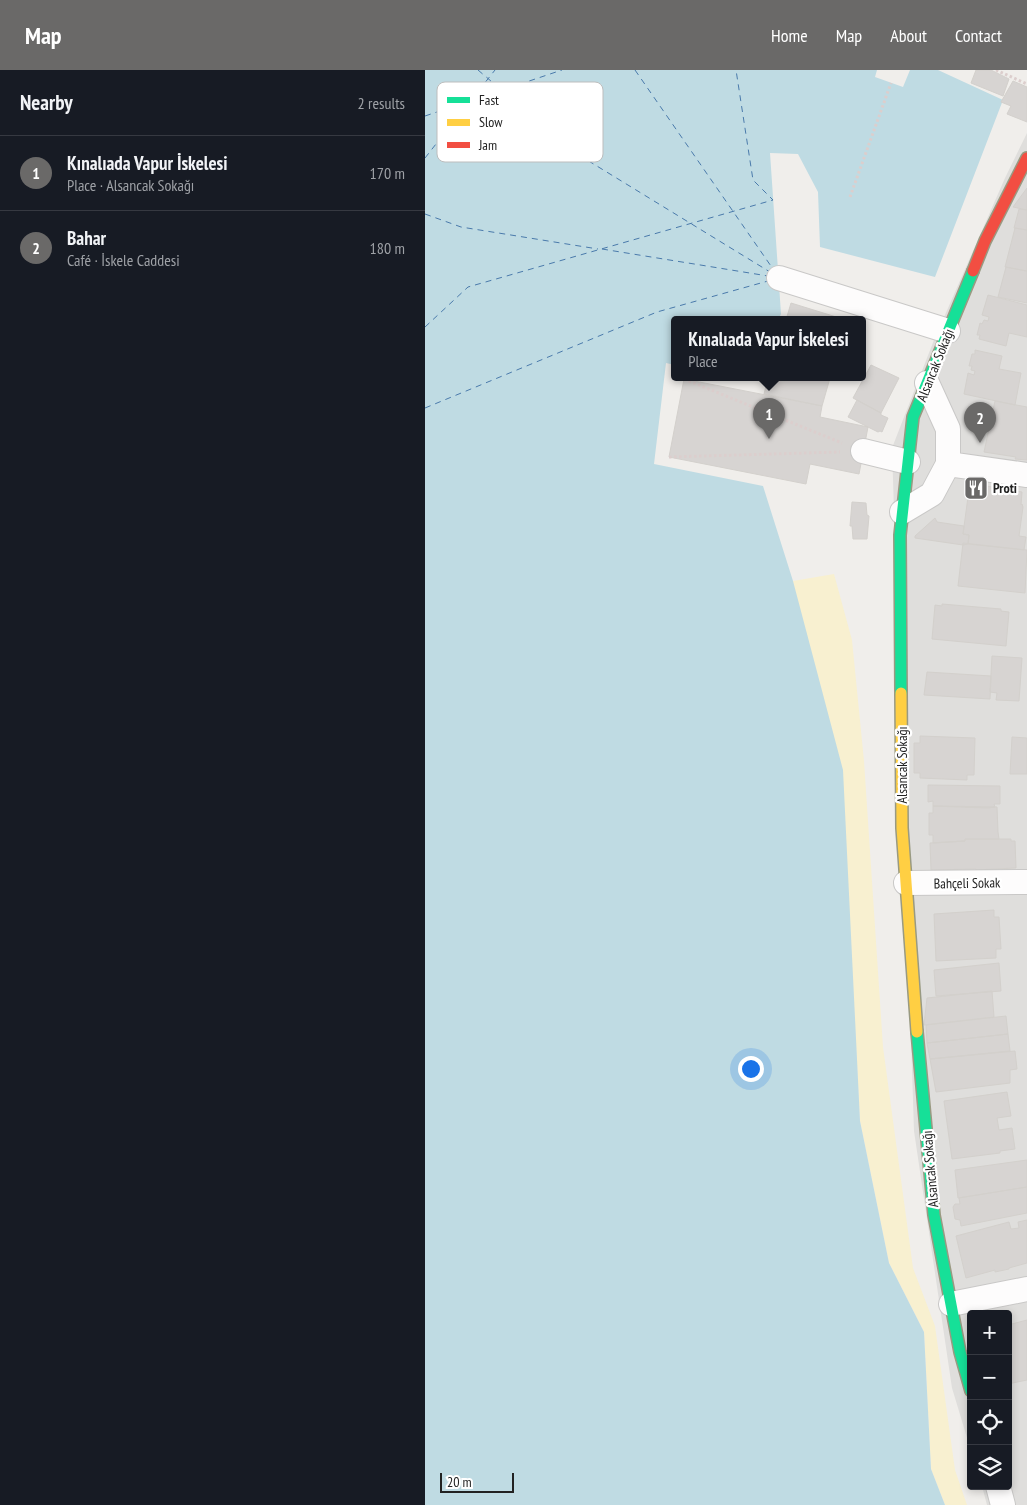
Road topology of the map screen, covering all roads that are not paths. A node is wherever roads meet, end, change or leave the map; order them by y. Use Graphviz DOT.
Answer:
graph roads {
  1 [pos="1027,158"];
  2 [pos="779,278"];
  3 [pos="948,331"];
  4 [pos="927,383"];
  5 [pos="863,451"];
  6 [pos="908,462"];
  7 [pos="948,464"];
  8 [pos="1027,475"];
  9 [pos="903,512"];
  10 [pos="1027,882"];
  11 [pos="906,884"];
  12 [pos="1027,1289"];
  13 [pos="951,1304"];
  14 [pos="967,1377"];
  15 [pos="999,1490"];
  16 [pos="1003,1505"];
  1 -- 3 [label="street, Alsancak Sokağı"];
  2 -- 3 [label="street"];
  3 -- 4 [label="street, Alsancak Sokağı"];
  4 -- 6 [label="street, Alsancak Sokağı"];
  4 -- 7 [label="street"];
  5 -- 6 [label="street"];
  6 -- 9 [label="street, Alsancak Sokağı"];
  7 -- 8 [label="street"];
  7 -- 9 [label="street"];
  9 -- 11 [label="street, Alsancak Sokağı"];
  10 -- 11 [label="street, Bahçeli Sokak"];
  11 -- 13 [label="street, Alsancak Sokağı"];
  12 -- 13 [label="street"];
  13 -- 14 [label="street, Alsancak Sokağı"];
  15 -- 16 [label="street"];
}
